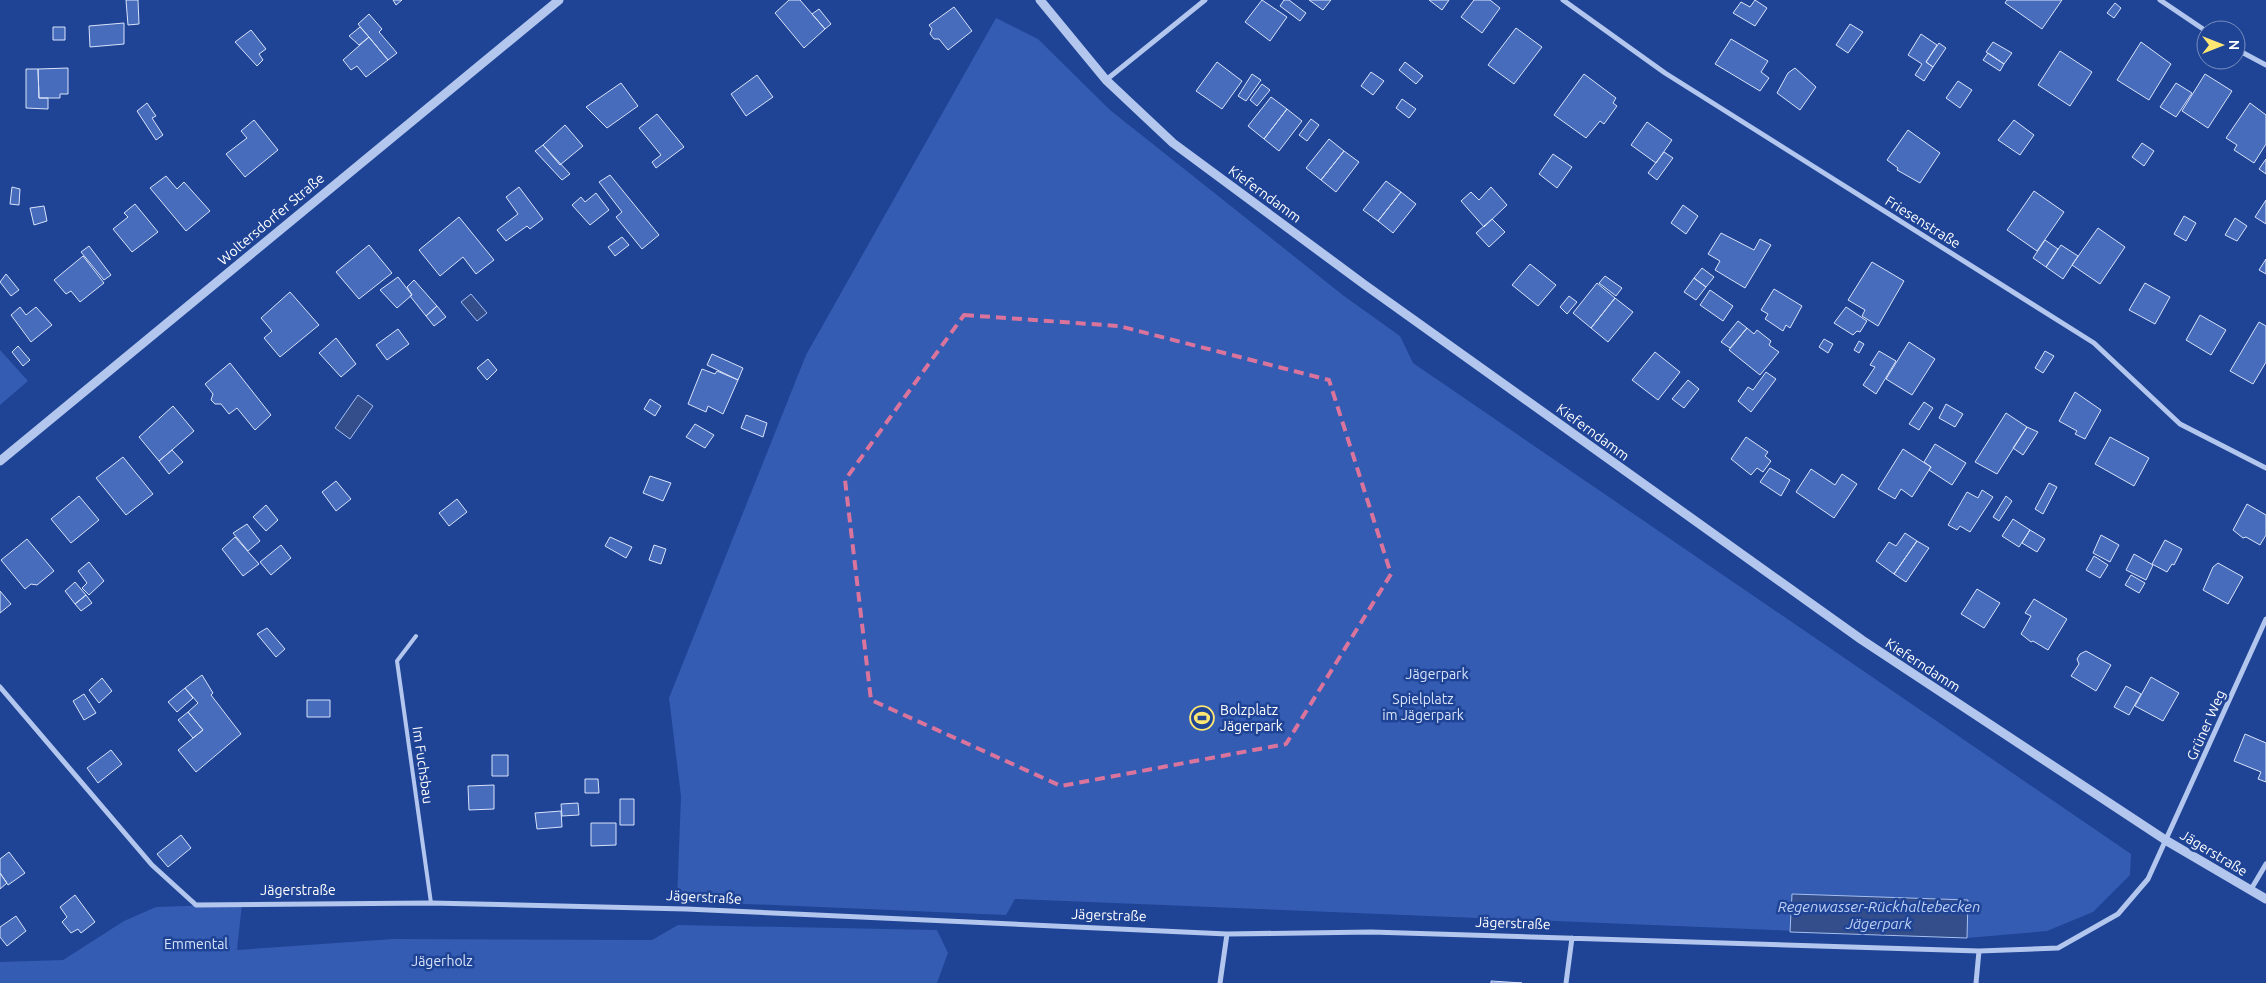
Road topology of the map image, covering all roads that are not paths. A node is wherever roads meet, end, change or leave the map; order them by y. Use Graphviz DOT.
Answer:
graph roads {
  1 [pos="559,0"];
  2 [pos="1040,0"];
  3 [pos="1205,0"];
  4 [pos="1563,0"];
  5 [pos="2160,0"];
  6 [pos="2196,24"];
  7 [pos="2246,55"];
  8 [pos="2266,66"];
  9 [pos="1106,80"];
  10 [pos="0,461"];
  11 [pos="2266,468"];
  12 [pos="2266,619"];
  13 [pos="416,636"];
  14 [pos="0,687"];
  15 [pos="2167,841"];
  16 [pos="2266,864"];
  17 [pos="2250,891"];
  18 [pos="2266,899"];
  19 [pos="431,903"];
  20 [pos="1227,934"];
  21 [pos="1572,938"];
  22 [pos="1979,951"];
  23 [pos="1220,983"];
  24 [pos="1566,983"];
  25 [pos="1976,983"];
  1 -- 10 [label="street, Woltersdorfer Straße"];
  2 -- 9 [label="street, Kieferndamm"];
  3 -- 9 [label="street"];
  4 -- 11 [label="street, Friesenstraße"];
  5 -- 6 [label="street"];
  7 -- 8 [label="street"];
  9 -- 15 [label="street, Kieferndamm"];
  12 -- 15 [label="street, Grüner Weg"];
  13 -- 19 [label="lane, Im Fuchsbau"];
  14 -- 19 [label="street, Jägerstraße"];
  15 -- 17 [label="street, Jägerstraße"];
  15 -- 22 [label="street, Jägerstraße"];
  16 -- 17 [label="street, Jägerstraße"];
  17 -- 18 [label="street, Jägerstraße"];
  19 -- 20 [label="street, Jägerstraße"];
  20 -- 21 [label="street, Jägerstraße"];
  20 -- 23 [label="street"];
  21 -- 22 [label="street, Jägerstraße"];
  21 -- 24 [label="street"];
  22 -- 25 [label="street"];
}
